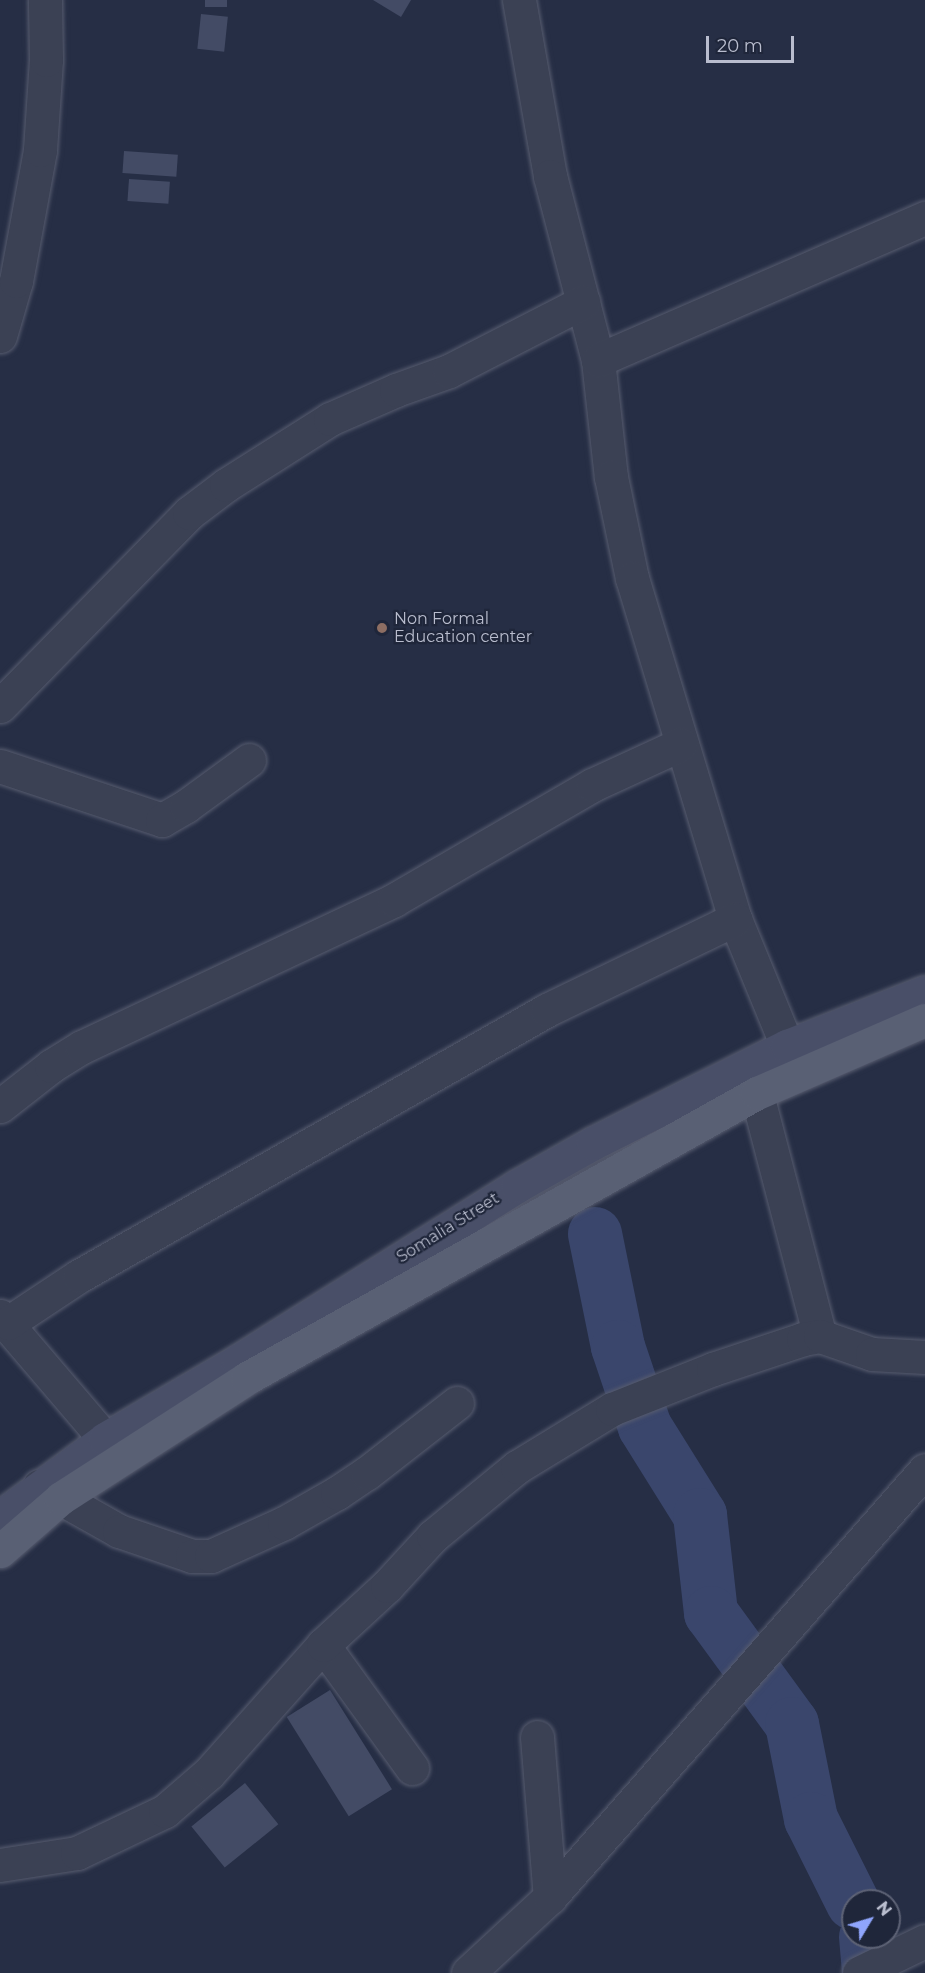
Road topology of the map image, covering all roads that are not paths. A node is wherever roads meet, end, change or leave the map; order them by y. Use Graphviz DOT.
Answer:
graph roads {
  1 [pos="45,0"];
  2 [pos="519,0"];
  3 [pos="925,218"];
  4 [pos="583,302"];
  5 [pos="0,336"];
  6 [pos="598,360"];
  7 [pos="0,706"];
  8 [pos="681,744"];
  9 [pos="249,760"];
  10 [pos="0,766"];
  11 [pos="735,919"];
  12 [pos="925,992"];
  13 [pos="925,1020"];
  14 [pos="787,1046"];
  15 [pos="753,1079"];
  16 [pos="0,1106"];
  17 [pos="4,1319"];
  18 [pos="820,1336"];
  19 [pos="925,1358"];
  20 [pos="457,1403"];
  21 [pos="105,1439"];
  22 [pos="925,1470"];
  23 [pos="50,1492"];
  24 [pos="0,1517"];
  25 [pos="0,1551"];
  26 [pos="323,1645"];
  27 [pos="537,1737"];
  28 [pos="412,1768"];
  29 [pos="0,1864"];
  30 [pos="550,1897"];
  31 [pos="925,1941"];
  32 [pos="871,1968"];
  33 [pos="468,1973"];
  1 -- 5 [label="street"];
  2 -- 4 [label="street"];
  3 -- 6 [label="street"];
  4 -- 6 [label="street"];
  4 -- 7 [label="street"];
  6 -- 8 [label="street"];
  8 -- 11 [label="street"];
  8 -- 16 [label="street"];
  9 -- 10 [label="street"];
  11 -- 14 [label="street"];
  11 -- 17 [label="street"];
  12 -- 14 [label="main road, Somalia Street"];
  13 -- 15 [label="main road"];
  14 -- 15 [label="main road, Somalia Street"];
  15 -- 18 [label="street"];
  15 -- 21 [label="main road, Somalia Street"];
  15 -- 23 [label="main road"];
  17 -- 21 [label="street"];
  18 -- 19 [label="street"];
  18 -- 26 [label="street"];
  20 -- 23 [label="street"];
  21 -- 23 [label="main road, Somalia Street"];
  22 -- 30 [label="street"];
  23 -- 24 [label="main road, Somalia Street"];
  23 -- 25 [label="main road"];
  26 -- 28 [label="street"];
  26 -- 29 [label="street"];
  27 -- 30 [label="street"];
  30 -- 33 [label="street"];
  31 -- 32 [label="street"];
}
